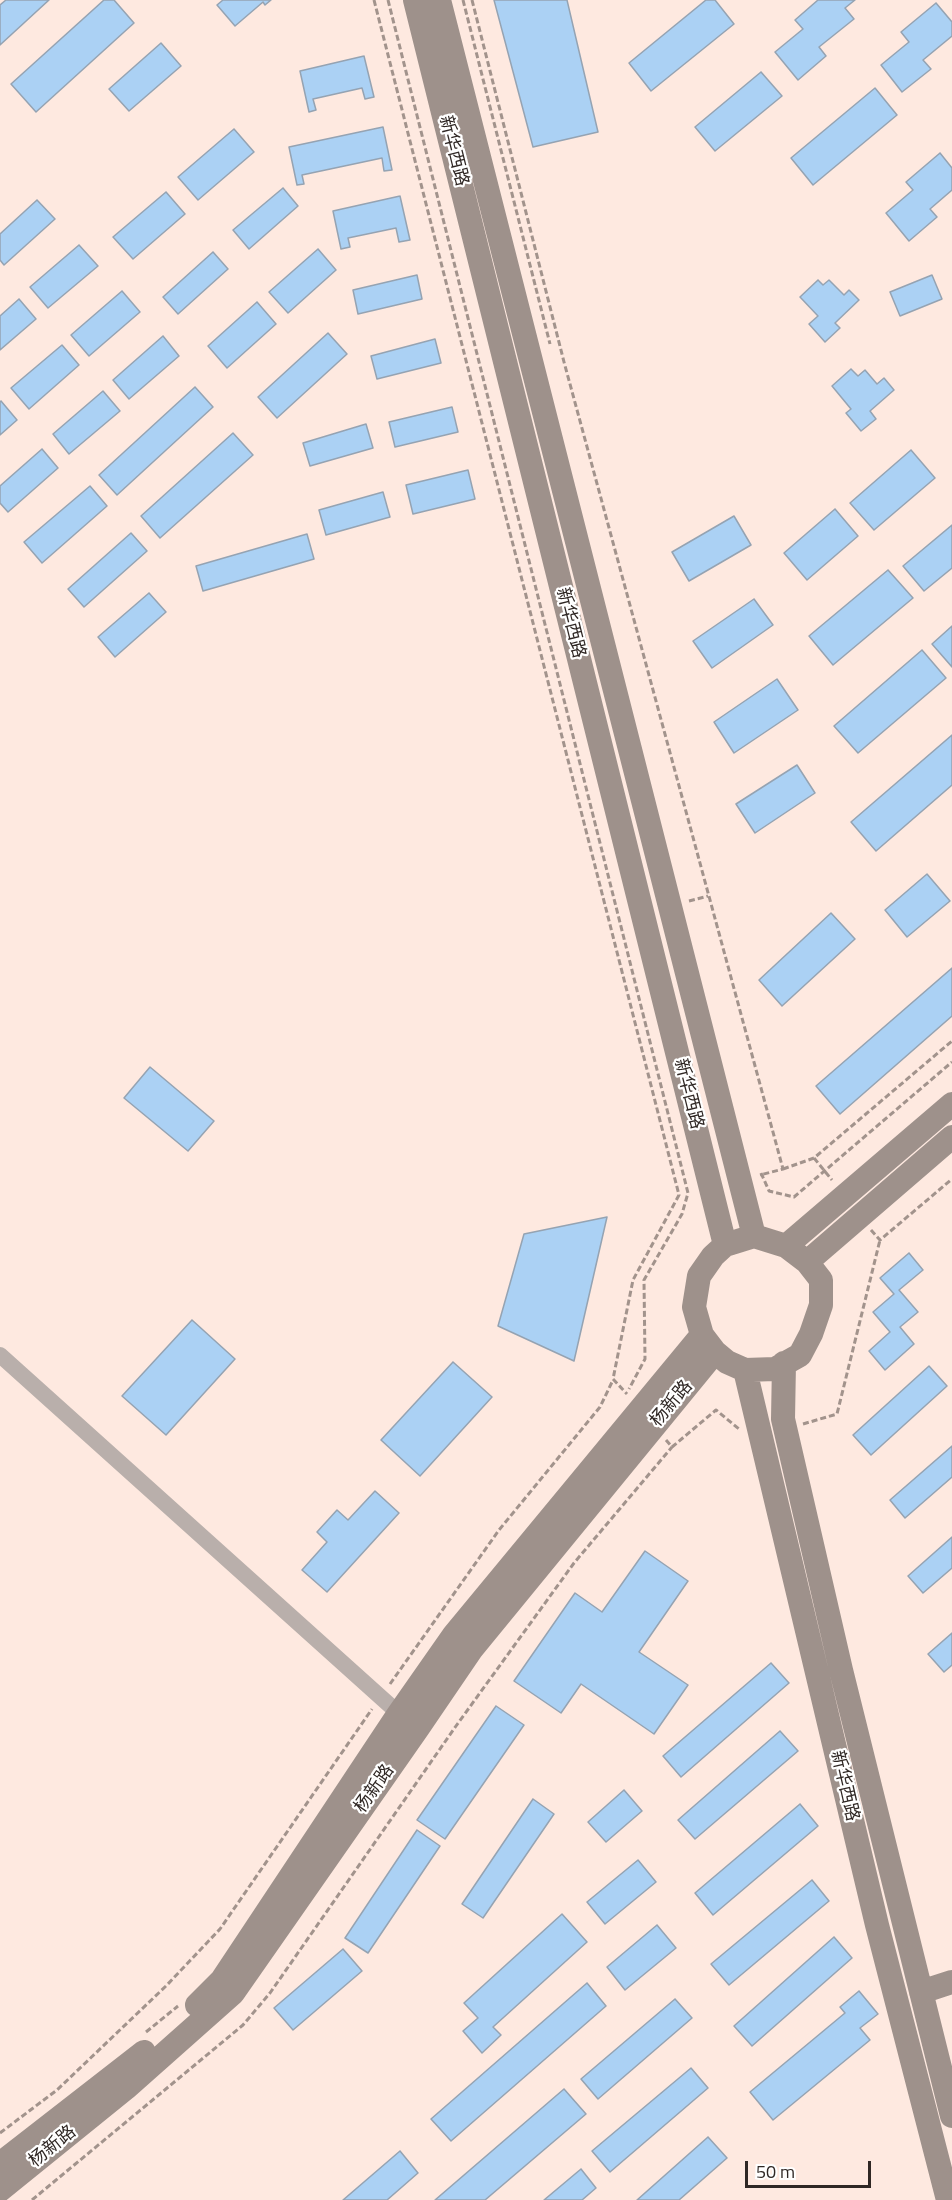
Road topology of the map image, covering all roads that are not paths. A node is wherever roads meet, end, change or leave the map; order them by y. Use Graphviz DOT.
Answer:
graph roads {
  1 [pos="415,0"];
  2 [pos="439,0"];
  3 [pos="952,1104"];
  4 [pos="952,1137"];
  5 [pos="754,1236"];
  6 [pos="725,1245"];
  7 [pos="786,1246"];
  8 [pos="807,1262"];
  9 [pos="709,1344"];
  10 [pos="0,1355"];
  11 [pos="784,1364"];
  12 [pos="745,1370"];
  13 [pos="408,1721"];
  14 [pos="952,1982"];
  15 [pos="921,1992"];
  16 [pos="952,2116"];
  17 [pos="0,2164"];
  18 [pos="0,2190"];
  19 [pos="948,2200"];
  1 -- 6 [label="main road, 新华西路"];
  2 -- 5 [label="main road, 新华西路"];
  3 -- 7 [label="main road"];
  4 -- 8 [label="main road"];
  5 -- 6 [label="main road"];
  5 -- 7 [label="main road"];
  6 -- 9 [label="main road"];
  7 -- 8 [label="main road"];
  8 -- 11 [label="main road"];
  9 -- 12 [label="main road"];
  9 -- 13 [label="main road, 杨新路"];
  10 -- 13 [label="street"];
  11 -- 12 [label="main road"];
  11 -- 15 [label="main road, 新华西路"];
  12 -- 19 [label="main road, 新华西路"];
  13 -- 17 [label="main road, 杨新路"];
  13 -- 18 [label="main road, 杨新路"];
  14 -- 15 [label="main road"];
  15 -- 16 [label="main road, 新华西路"];
}
